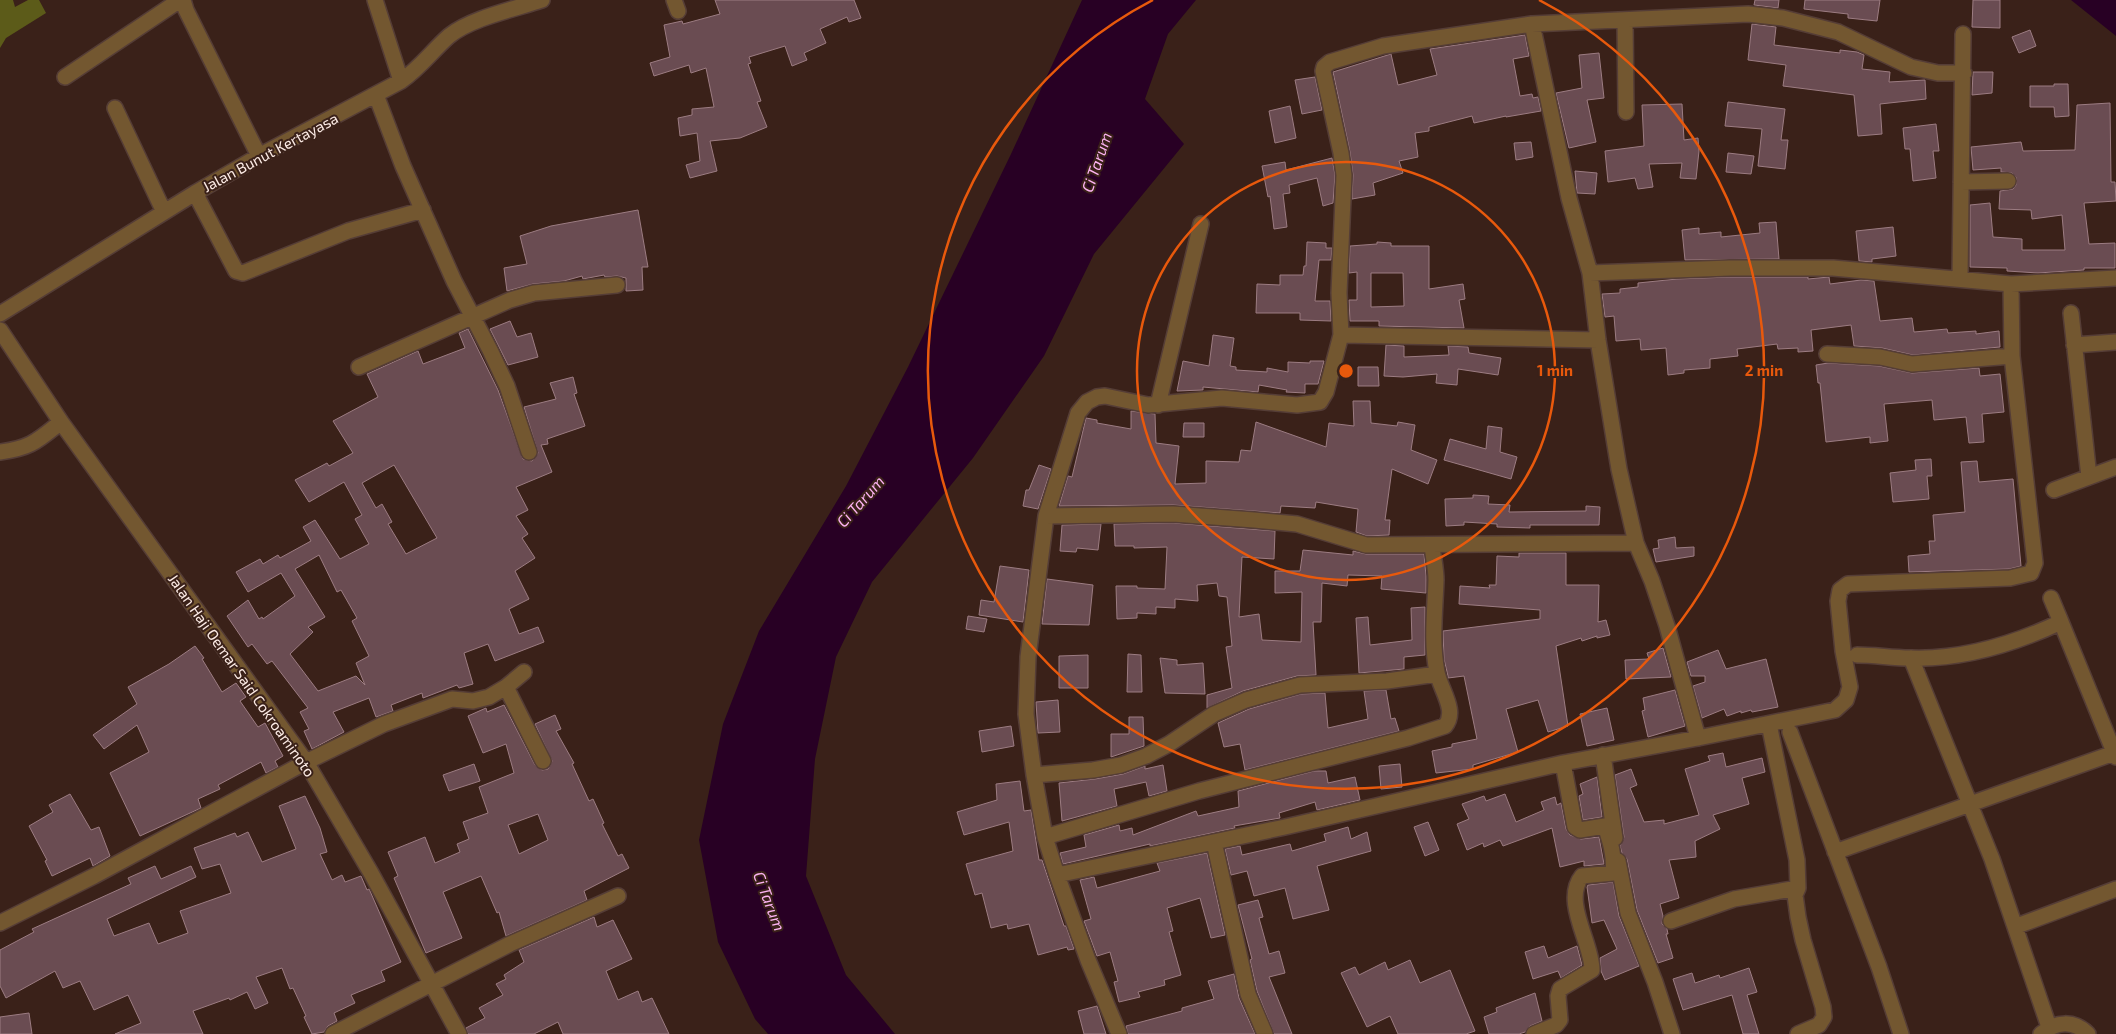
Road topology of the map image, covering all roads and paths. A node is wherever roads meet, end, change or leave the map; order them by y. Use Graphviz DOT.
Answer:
graph roads {
  1 [pos="181,0"];
  2 [pos="375,0"];
  3 [pos="542,0"];
  4 [pos="1625,20"];
  5 [pos="1532,24"];
  6 [pos="1963,34"];
  7 [pos="1964,73"];
  8 [pos="65,77"];
  9 [pos="401,81"];
  10 [pos="376,95"];
  11 [pos="115,108"];
  12 [pos="1626,112"];
  13 [pos="260,156"];
  14 [pos="2008,181"];
  15 [pos="1961,182"];
  16 [pos="195,193"];
  17 [pos="423,210"];
  18 [pos="164,212"];
  19 [pos="1201,224"];
  20 [pos="1590,273"];
  21 [pos="2116,278"];
  22 [pos="1960,279"];
  23 [pos="2011,284"];
  24 [pos="617,285"];
  25 [pos="0,314"];
  26 [pos="2071,314"];
  27 [pos="474,318"];
  28 [pos="0,330"];
  29 [pos="1341,335"];
  30 [pos="1598,340"];
  31 [pos="2116,342"];
  32 [pos="2074,346"];
  33 [pos="1827,354"];
  34 [pos="2012,356"];
  35 [pos="359,367"];
  36 [pos="1158,405"];
  37 [pos="61,422"];
  38 [pos="0,452"];
  39 [pos="529,452"];
  40 [pos="2116,466"];
  41 [pos="2089,477"];
  42 [pos="2054,490"];
  43 [pos="1046,516"];
  44 [pos="1636,543"];
  45 [pos="1432,545"];
  46 [pos="2051,598"];
  47 [pos="2061,622"];
  48 [pos="1857,655"];
  49 [pos="1911,658"];
  50 [pos="524,672"];
  51 [pos="1437,674"];
  52 [pos="506,687"];
  53 [pos="1769,724"];
  54 [pos="1790,732"];
  55 [pos="1698,738"];
  56 [pos="2115,755"];
  57 [pos="1603,756"];
  58 [pos="543,760"];
  59 [pos="306,762"];
  60 [pos="1563,763"];
  61 [pos="1034,775"];
  62 [pos="1969,803"];
  63 [pos="1045,837"];
  64 [pos="1214,842"];
  65 [pos="1835,852"];
  66 [pos="1057,875"];
  67 [pos="1798,888"];
  68 [pos="2116,889"];
  69 [pos="618,896"];
  70 [pos="1671,921"];
  71 [pos="0,923"];
  72 [pos="2017,926"];
  73 [pos="433,984"];
  74 [pos="2045,1030"];
  75 [pos="333,1034"];
  76 [pos="459,1034"];
  77 [pos="1119,1034"];
  78 [pos="1265,1034"];
  79 [pos="1534,1034"];
  80 [pos="1672,1034"];
  81 [pos="1798,1034"];
  82 [pos="1901,1034"];
  83 [pos="2088,1034"];
  1 -- 8 [label="street"];
  1 -- 13 [label="street"];
  2 -- 9 [label="street"];
  3 -- 9 [label="street, Jalan Bunut Kertayasa"];
  4 -- 5 [label="street"];
  4 -- 7 [label="street"];
  4 -- 12 [label="street"];
  5 -- 20 [label="street"];
  5 -- 29 [label="street"];
  6 -- 7 [label="street"];
  7 -- 15 [label="street"];
  9 -- 10 [label="street, Jalan Bunut Kertayasa"];
  10 -- 13 [label="street, Jalan Bunut Kertayasa"];
  10 -- 17 [label="street"];
  11 -- 18 [label="street"];
  13 -- 16 [label="street, Jalan Bunut Kertayasa"];
  14 -- 15 [label="street"];
  15 -- 22 [label="street"];
  16 -- 17 [label="street"];
  16 -- 18 [label="street, Jalan Bunut Kertayasa"];
  17 -- 27 [label="street"];
  18 -- 25 [label="street, Jalan Bunut Kertayasa"];
  19 -- 36 [label="street"];
  20 -- 22 [label="street"];
  20 -- 30 [label="street"];
  21 -- 23 [label="street"];
  22 -- 23 [label="street"];
  23 -- 34 [label="street"];
  24 -- 27 [label="street"];
  26 -- 32 [label="street"];
  27 -- 35 [label="street"];
  27 -- 39 [label="street"];
  28 -- 37 [label="street, Jalan Haji Oemar Said Cokroaminoto"];
  29 -- 30 [label="street"];
  29 -- 36 [label="street"];
  30 -- 44 [label="street"];
  31 -- 32 [label="street"];
  32 -- 41 [label="street"];
  33 -- 34 [label="street"];
  34 -- 53 [label="street"];
  36 -- 43 [label="street"];
  37 -- 38 [label="street"];
  37 -- 59 [label="street, Jalan Haji Oemar Said Cokroaminoto"];
  40 -- 41 [label="street"];
  41 -- 42 [label="street"];
  43 -- 45 [label="street"];
  43 -- 61 [label="street"];
  44 -- 45 [label="street"];
  44 -- 55 [label="street"];
  45 -- 51 [label="street"];
  46 -- 47 [label="street"];
  47 -- 49 [label="street"];
  47 -- 56 [label="street"];
  48 -- 49 [label="street"];
  49 -- 62 [label="street"];
  50 -- 52 [label="street"];
  51 -- 61 [label="street"];
  51 -- 63 [label="street"];
  52 -- 58 [label="street"];
  52 -- 59 [label="street"];
  53 -- 55 [label="street"];
  53 -- 67 [label="street"];
  54 -- 65 [label="street"];
  55 -- 57 [label="street"];
  56 -- 62 [label="street"];
  57 -- 60 [label="street"];
  57 -- 80 [label="street"];
  59 -- 71 [label="street"];
  59 -- 73 [label="street, Jalan Haji Oemar Said Cokroaminoto"];
  60 -- 64 [label="street"];
  60 -- 79 [label="street"];
  61 -- 63 [label="street"];
  62 -- 65 [label="street"];
  62 -- 72 [label="street"];
  63 -- 66 [label="street"];
  64 -- 66 [label="street"];
  64 -- 78 [label="street"];
  65 -- 82 [label="street"];
  66 -- 77 [label="street"];
  67 -- 70 [label="street"];
  67 -- 81 [label="street"];
  68 -- 72 [label="street"];
  69 -- 73 [label="street"];
  72 -- 74 [label="street"];
  73 -- 75 [label="street"];
  73 -- 76 [label="street, Jalan Haji Oemar Said Cokroaminoto"];
  74 -- 83 [label="street"];
}
